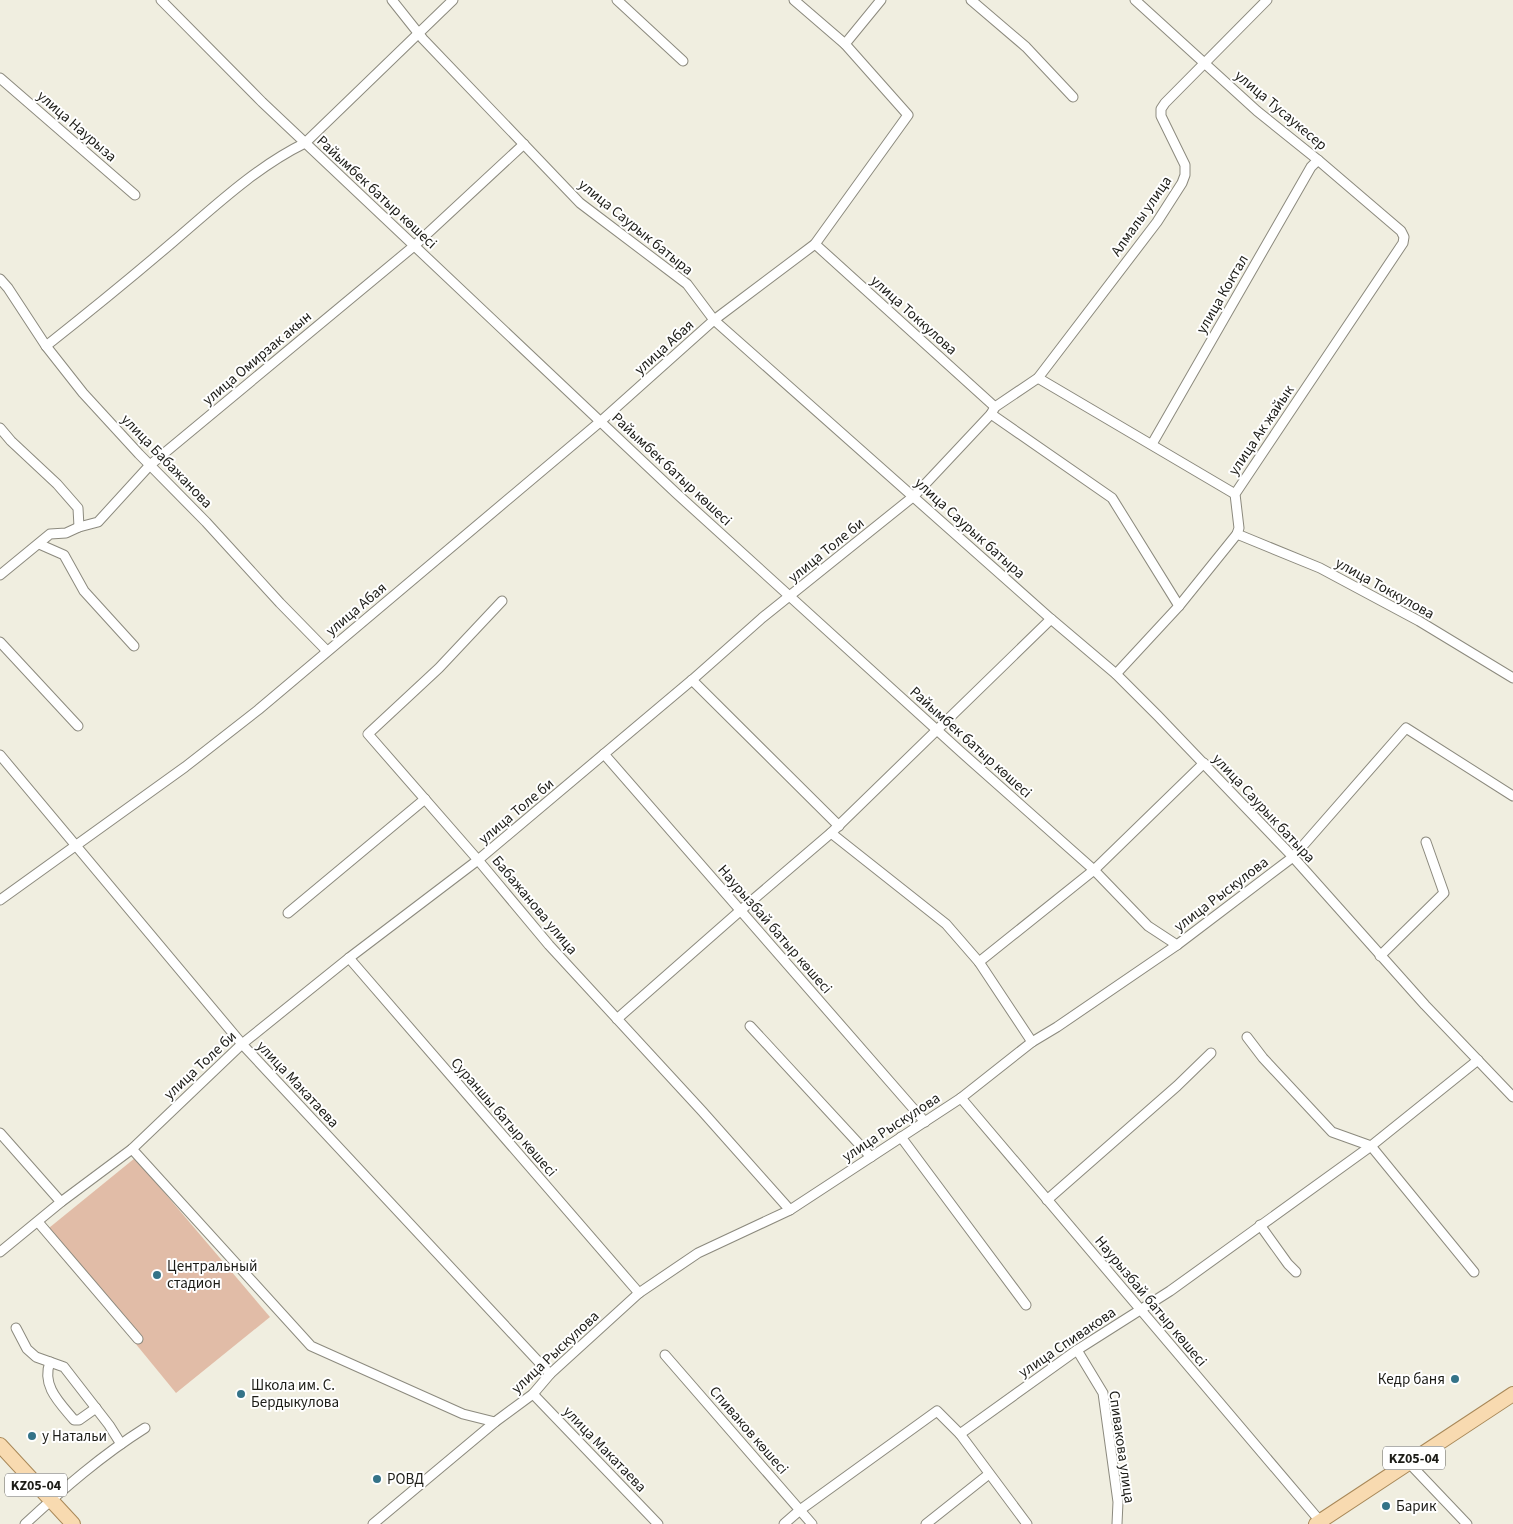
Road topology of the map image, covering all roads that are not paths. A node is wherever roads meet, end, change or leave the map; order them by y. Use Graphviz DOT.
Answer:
graph roads {
  1 [pos="160,0"];
  2 [pos="392,0"];
  3 [pos="453,0"];
  4 [pos="617,0"];
  5 [pos="794,0"];
  6 [pos="881,0"];
  7 [pos="971,0"];
  8 [pos="1135,0"];
  9 [pos="1267,0"];
  10 [pos="419,34"];
  11 [pos="845,44"];
  12 [pos="683,61"];
  13 [pos="1206,64"];
  14 [pos="0,78"];
  15 [pos="1073,97"];
  16 [pos="305,143"];
  17 [pos="524,144"];
  18 [pos="1318,160"];
  19 [pos="135,194"];
  20 [pos="1404,243"];
  21 [pos="815,244"];
  22 [pos="414,246"];
  23 [pos="0,279"];
  24 [pos="714,320"];
  25 [pos="46,346"];
  26 [pos="1038,378"];
  27 [pos="993,410"];
  28 [pos="601,421"];
  29 [pos="0,428"];
  30 [pos="1152,444"];
  31 [pos="150,465"];
  32 [pos="1235,494"];
  33 [pos="914,496"];
  34 [pos="79,526"];
  35 [pos="1237,534"];
  36 [pos="39,544"];
  37 [pos="0,575"];
  38 [pos="790,597"];
  39 [pos="502,601"];
  40 [pos="1179,606"];
  41 [pos="1051,619"];
  42 [pos="0,642"];
  43 [pos="134,646"];
  44 [pos="327,651"];
  45 [pos="1116,674"];
  46 [pos="1513,678"];
  47 [pos="692,680"];
  48 [pos="78,726"];
  49 [pos="936,729"];
  50 [pos="604,754"];
  51 [pos="0,755"];
  52 [pos="1204,763"];
  53 [pos="1513,796"];
  54 [pos="425,799"];
  55 [pos="839,826"];
  56 [pos="831,833"];
  57 [pos="1426,842"];
  58 [pos="77,845"];
  59 [pos="1293,857"];
  60 [pos="478,860"];
  61 [pos="1094,870"];
  62 [pos="0,900"];
  63 [pos="741,910"];
  64 [pos="288,913"];
  65 [pos="1177,945"];
  66 [pos="1380,956"];
  67 [pos="349,958"];
  68 [pos="979,962"];
  69 [pos="617,1019"];
  70 [pos="750,1026"];
  71 [pos="1247,1037"];
  72 [pos="1032,1042"];
  73 [pos="242,1044"];
  74 [pos="1211,1053"];
  75 [pos="1478,1060"];
  76 [pos="1513,1097"];
  77 [pos="961,1098"];
  78 [pos="925,1122"];
  79 [pos="0,1133"];
  80 [pos="901,1138"];
  81 [pos="1371,1146"];
  82 [pos="132,1149"];
  83 [pos="871,1157"];
  84 [pos="1047,1200"];
  85 [pos="61,1202"];
  86 [pos="790,1210"];
  87 [pos="38,1222"];
  88 [pos="1260,1225"];
  89 [pos="0,1252"];
  90 [pos="1296,1272"];
  91 [pos="1474,1272"];
  92 [pos="638,1293"];
  93 [pos="1026,1305"];
  94 [pos="1140,1310"];
  95 [pos="16,1328"];
  96 [pos="138,1339"];
  97 [pos="1077,1350"];
  98 [pos="665,1355"];
  99 [pos="50,1362"];
  100 [pos="550,1374"];
  101 [pos="533,1394"];
  102 [pos="1513,1394"];
  103 [pos="96,1408"];
  104 [pos="495,1422"];
  105 [pos="145,1428"];
  106 [pos="960,1434"];
  107 [pos="121,1444"];
  108 [pos="0,1445"];
  109 [pos="1408,1462"];
  110 [pos="989,1474"];
  111 [pos="50,1500"];
  112 [pos="800,1510"];
  113 [pos="1318,1523"];
  114 [pos="25,1524"];
  115 [pos="73,1524"];
  116 [pos="373,1524"];
  117 [pos="658,1524"];
  118 [pos="784,1524"];
  119 [pos="812,1524"];
  120 [pos="926,1524"];
  121 [pos="1027,1524"];
  122 [pos="1117,1524"];
  123 [pos="1467,1524"];
  1 -- 16 [label="street, Райымбек батыр көшесі"];
  2 -- 10 [label="street, улица Саурык батыра"];
  3 -- 10 [label="street"];
  4 -- 12 [label="street"];
  5 -- 11 [label="street"];
  6 -- 11 [label="street"];
  7 -- 15 [label="street"];
  8 -- 13 [label="street, улица Тусаукесер"];
  9 -- 13 [label="street, Алмалы улица"];
  10 -- 16 [label="street"];
  10 -- 17 [label="street, улица Саурык батыра"];
  11 -- 21 [label="street, улица Абая"];
  13 -- 18 [label="street, улица Тусаукесер"];
  13 -- 26 [label="street, Алмалы улица"];
  14 -- 19 [label="street, улица Наурыза"];
  16 -- 22 [label="street, Райымбек батыр көшесі"];
  16 -- 25 [label="street"];
  17 -- 22 [label="street, улица Омирзак акын"];
  17 -- 24 [label="street, улица Саурык батыра"];
  18 -- 20 [label="street, улица Тусаукесер"];
  18 -- 30 [label="street, улица Коктал"];
  20 -- 32 [label="street, улица Ак жайык"];
  21 -- 24 [label="street, улица Абая"];
  21 -- 27 [label="street, улица Токкулова"];
  22 -- 28 [label="street, Райымбек батыр көшесі"];
  22 -- 31 [label="street, улица Омирзак акын"];
  23 -- 25 [label="street, улица Бабажанова"];
  24 -- 28 [label="street, улица Абая"];
  24 -- 33 [label="street, улица Саурык батыра"];
  25 -- 31 [label="street, улица Бабажанова"];
  26 -- 27 [label="street, улица Толе би"];
  26 -- 30 [label="street"];
  27 -- 33 [label="street, улица Толе би"];
  27 -- 40 [label="street, улица Токкулова"];
  28 -- 38 [label="street, Райымбек батыр көшесі"];
  28 -- 44 [label="street, улица Абая"];
  29 -- 34 [label="street"];
  30 -- 32 [label="street"];
  31 -- 34 [label="street, улица Омирзак акын"];
  31 -- 44 [label="street, улица Бабажанова"];
  32 -- 35 [label="street, улица Ак жайык"];
  33 -- 38 [label="street, улица Толе би"];
  33 -- 41 [label="street, улица Саурык батыра"];
  34 -- 36 [label="street, улица Омирзак акын"];
  35 -- 40 [label="street"];
  35 -- 46 [label="street, улица Токкулова"];
  36 -- 37 [label="street, улица Омирзак акын"];
  36 -- 43 [label="street"];
  38 -- 47 [label="street, улица Толе би"];
  38 -- 49 [label="street, Райымбек батыр көшесі"];
  39 -- 54 [label="street, Бабажанова улица"];
  40 -- 45 [label="street"];
  41 -- 45 [label="street, улица Саурык батыра"];
  41 -- 49 [label="street"];
  42 -- 48 [label="street"];
  44 -- 58 [label="street, улица Абая"];
  45 -- 52 [label="street, улица Саурык батыра"];
  47 -- 50 [label="street, улица Толе би"];
  47 -- 55 [label="street"];
  49 -- 55 [label="street"];
  49 -- 61 [label="street, Райымбек батыр көшесі"];
  50 -- 60 [label="street, улица Толе би"];
  50 -- 63 [label="street, Наурызбай батыр көшесі"];
  51 -- 58 [label="street, улица Макатаева"];
  52 -- 59 [label="street, улица Саурык батыра"];
  52 -- 61 [label="street"];
  53 -- 59 [label="street, улица Рыскулова"];
  54 -- 60 [label="street, Бабажанова улица"];
  54 -- 64 [label="street"];
  55 -- 56 [label="street"];
  56 -- 63 [label="street"];
  56 -- 68 [label="street"];
  57 -- 66 [label="street"];
  58 -- 62 [label="street, улица Абая"];
  58 -- 73 [label="street, улица Макатаева"];
  59 -- 65 [label="street, улица Рыскулова"];
  59 -- 66 [label="street, улица Саурык батыра"];
  60 -- 67 [label="street, улица Толе би"];
  60 -- 69 [label="street, Бабажанова улица"];
  61 -- 65 [label="street, Райымбек батыр көшесі"];
  61 -- 68 [label="street"];
  63 -- 69 [label="street"];
  63 -- 78 [label="street, Наурызбай батыр көшесі"];
  65 -- 72 [label="street, улица Рыскулова"];
  66 -- 75 [label="street, улица Саурык батыра"];
  67 -- 73 [label="street, улица Толе би"];
  67 -- 92 [label="street, Сураншы батыр көшесі"];
  68 -- 72 [label="street"];
  69 -- 86 [label="street, Бабажанова улица"];
  70 -- 83 [label="street"];
  71 -- 81 [label="street"];
  72 -- 77 [label="street, улица Рыскулова"];
  73 -- 82 [label="street, улица Толе би"];
  73 -- 100 [label="street, улица Макатаева"];
  74 -- 84 [label="street"];
  75 -- 76 [label="street, улица Саурык батыра"];
  75 -- 81 [label="street, улица Спивакова"];
  77 -- 78 [label="street, улица Рыскулова"];
  77 -- 84 [label="street, Наурызбай батыр көшесі"];
  78 -- 80 [label="street, улица Рыскулова"];
  79 -- 85 [label="street"];
  80 -- 83 [label="street, улица Рыскулова"];
  80 -- 93 [label="street"];
  81 -- 88 [label="street, улица Спивакова"];
  81 -- 91 [label="street"];
  82 -- 85 [label="street, улица Толе би"];
  82 -- 104 [label="street"];
  83 -- 86 [label="street, улица Рыскулова"];
  84 -- 94 [label="street, Наурызбай батыр көшесі"];
  85 -- 87 [label="street, улица Толе би"];
  86 -- 92 [label="street, улица Рыскулова"];
  87 -- 89 [label="street, улица Толе би"];
  87 -- 96 [label="street"];
  88 -- 90 [label="street"];
  88 -- 94 [label="street, улица Спивакова"];
  92 -- 100 [label="street, улица Рыскулова"];
  94 -- 97 [label="street, улица Спивакова"];
  94 -- 113 [label="street, Наурызбай батыр көшесі"];
  95 -- 99 [label="street"];
  97 -- 106 [label="street, улица Спивакова"];
  97 -- 122 [label="street, Спивакова улица"];
  98 -- 112 [label="street, Спиваков көшесі"];
  99 -- 103 [label="street"];
  99 -- 103 [label="street"];
  100 -- 101 [label="street, улица Рыскулова"];
  101 -- 104 [label="street, улица Рыскулова"];
  101 -- 117 [label="street, улица Макатаева"];
  102 -- 109 [label="main road, KZ05-04"];
  103 -- 107 [label="street"];
  104 -- 116 [label="street, улица Рыскулова"];
  105 -- 107 [label="street"];
  106 -- 110 [label="street"];
  106 -- 112 [label="street"];
  107 -- 111 [label="street"];
  108 -- 111 [label="main road, KZ05-04"];
  109 -- 113 [label="main road, KZ05-04"];
  109 -- 123 [label="street"];
  110 -- 120 [label="street"];
  110 -- 121 [label="street"];
  111 -- 114 [label="street"];
  111 -- 115 [label="main road, KZ05-04"];
  112 -- 118 [label="street"];
  112 -- 119 [label="street, Спиваков көшесі"];
}
